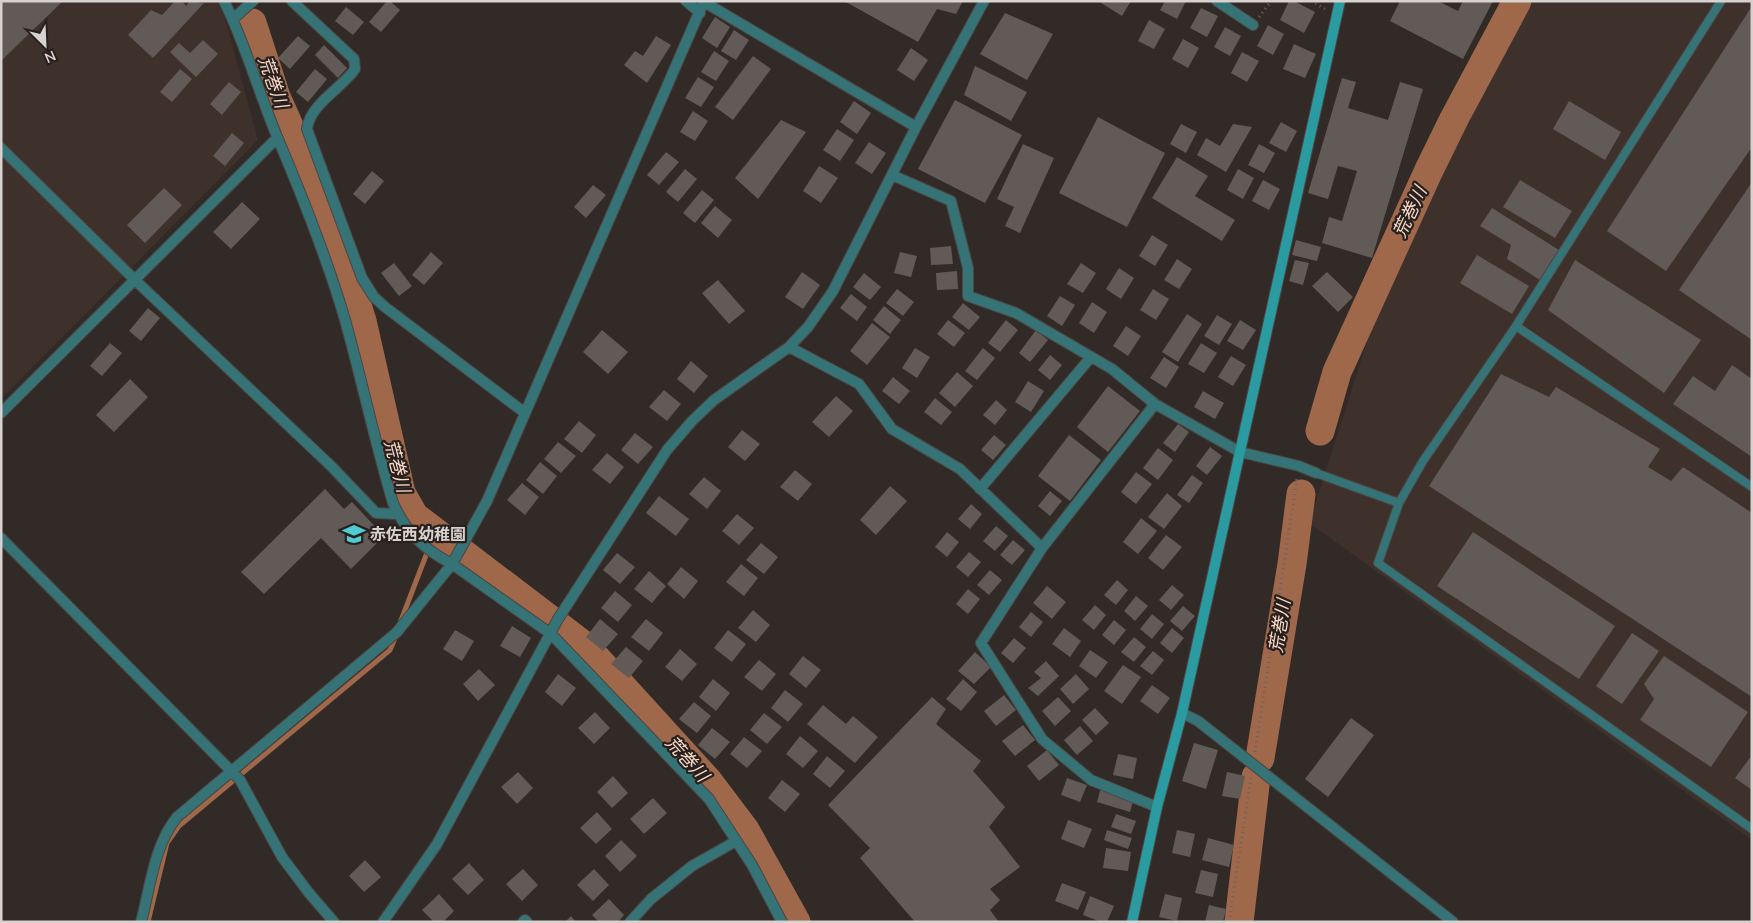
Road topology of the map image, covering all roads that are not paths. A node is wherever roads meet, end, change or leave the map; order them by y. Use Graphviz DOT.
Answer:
graph roads {
  1 [pos="252,1"];
  2 [pos="292,1"];
  3 [pos="686,1"];
  4 [pos="984,1"];
  5 [pos="1218,1"];
  6 [pos="1340,1"];
  7 [pos="1721,1"];
  8 [pos="224,2"];
  9 [pos="704,2"];
  10 [pos="700,13"];
  11 [pos="233,19"];
  12 [pos="1253,25"];
  13 [pos="916,127"];
  14 [pos="277,138"];
  15 [pos="1,148"];
  16 [pos="892,175"];
  17 [pos="135,280"];
  18 [pos="1516,326"];
  19 [pos="789,347"];
  20 [pos="1090,357"];
  21 [pos="1155,404"];
  22 [pos="1,413"];
  23 [pos="525,413"];
  24 [pos="1240,452"];
  25 [pos="1316,473"];
  26 [pos="1752,487"];
  27 [pos="980,489"];
  28 [pos="1399,503"];
  29 [pos="398,514"];
  30 [pos="1,538"];
  31 [pos="1042,548"];
  32 [pos="452,564"];
  33 [pos="552,631"];
  34 [pos="1182,713"];
  35 [pos="231,772"];
  36 [pos="1157,806"];
  37 [pos="1752,829"];
  38 [pos="736,841"];
  39 [pos="140,922"];
  40 [pos="334,922"];
  41 [pos="383,922"];
  42 [pos="523,922"];
  43 [pos="527,922"];
  44 [pos="630,922"];
  45 [pos="782,922"];
  46 [pos="1132,922"];
  47 [pos="1453,922"];
  1 -- 11 [label="street"];
  2 -- 23 [label="street"];
  3 -- 10 [label="street"];
  4 -- 13 [label="street"];
  5 -- 12 [label="street"];
  6 -- 24 [label="street"];
  7 -- 18 [label="lane"];
  8 -- 11 [label="street"];
  9 -- 10 [label="street"];
  9 -- 13 [label="street"];
  10 -- 23 [label="street"];
  11 -- 14 [label="street"];
  13 -- 16 [label="street"];
  14 -- 17 [label="street"];
  14 -- 29 [label="street"];
  15 -- 17 [label="street"];
  16 -- 19 [label="street"];
  16 -- 20 [label="street"];
  17 -- 22 [label="street"];
  17 -- 29 [label="street"];
  18 -- 26 [label="lane"];
  18 -- 28 [label="lane"];
  19 -- 27 [label="street"];
  19 -- 33 [label="street"];
  20 -- 21 [label="street"];
  20 -- 27 [label="street"];
  21 -- 24 [label="street"];
  21 -- 31 [label="street"];
  23 -- 32 [label="street"];
  24 -- 25 [label="street"];
  24 -- 34 [label="street"];
  25 -- 28 [label="lane"];
  27 -- 31 [label="street"];
  28 -- 37 [label="lane"];
  29 -- 32 [label="street"];
  30 -- 35 [label="street"];
  31 -- 36 [label="street"];
  32 -- 33 [label="street"];
  32 -- 35 [label="street"];
  33 -- 38 [label="street"];
  33 -- 41 [label="street"];
  34 -- 36 [label="street"];
  34 -- 47 [label="street"];
  35 -- 39 [label="street"];
  35 -- 40 [label="street"];
  36 -- 46 [label="street"];
  38 -- 44 [label="street"];
  38 -- 45 [label="street"];
  42 -- 43 [label="street"];
}
